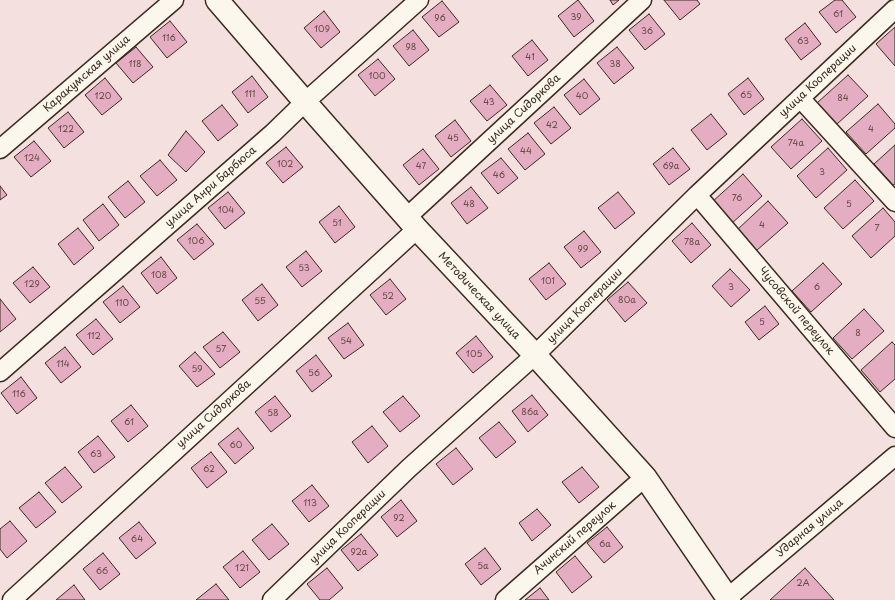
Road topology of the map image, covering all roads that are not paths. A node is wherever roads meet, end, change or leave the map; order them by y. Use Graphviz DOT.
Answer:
graph roads {
  1 [pos="174,0"];
  2 [pos="217,0"];
  3 [pos="419,0"];
  4 [pos="642,0"];
  5 [pos="895,9"];
  6 [pos="800,98"];
  7 [pos="305,102"];
  8 [pos="0,149"];
  9 [pos="697,195"];
  10 [pos="895,202"];
  11 [pos="412,224"];
  12 [pos="535,355"];
  13 [pos="0,372"];
  14 [pos="895,428"];
  15 [pos="895,456"];
  16 [pos="646,477"];
  17 [pos="727,599"];
  18 [pos="12,600"];
  19 [pos="272,600"];
  20 [pos="504,600"];
  1 -- 8 [label="street, Каракумская улица"];
  2 -- 7 [label="main road, Методическая улица"];
  3 -- 7 [label="street, улица Анри Барбюса"];
  4 -- 11 [label="street, улица Сидоркова"];
  5 -- 6 [label="street, улица Кооперации"];
  6 -- 9 [label="street, улица Кооперации"];
  6 -- 10 [label="street"];
  7 -- 11 [label="main road, Методическая улица"];
  7 -- 13 [label="street, улица Анри Барбюса"];
  9 -- 12 [label="street, улица Кооперации"];
  9 -- 14 [label="street, Чусовской переулок"];
  11 -- 12 [label="main road, Методическая улица"];
  11 -- 18 [label="street, улица Сидоркова"];
  12 -- 16 [label="main road, Методическая улица"];
  12 -- 19 [label="street, улица Кооперации"];
  15 -- 17 [label="street, Ударная улица"];
  16 -- 17 [label="main road, Методическая улица"];
  16 -- 20 [label="street, Ачинский переулок"];
}
